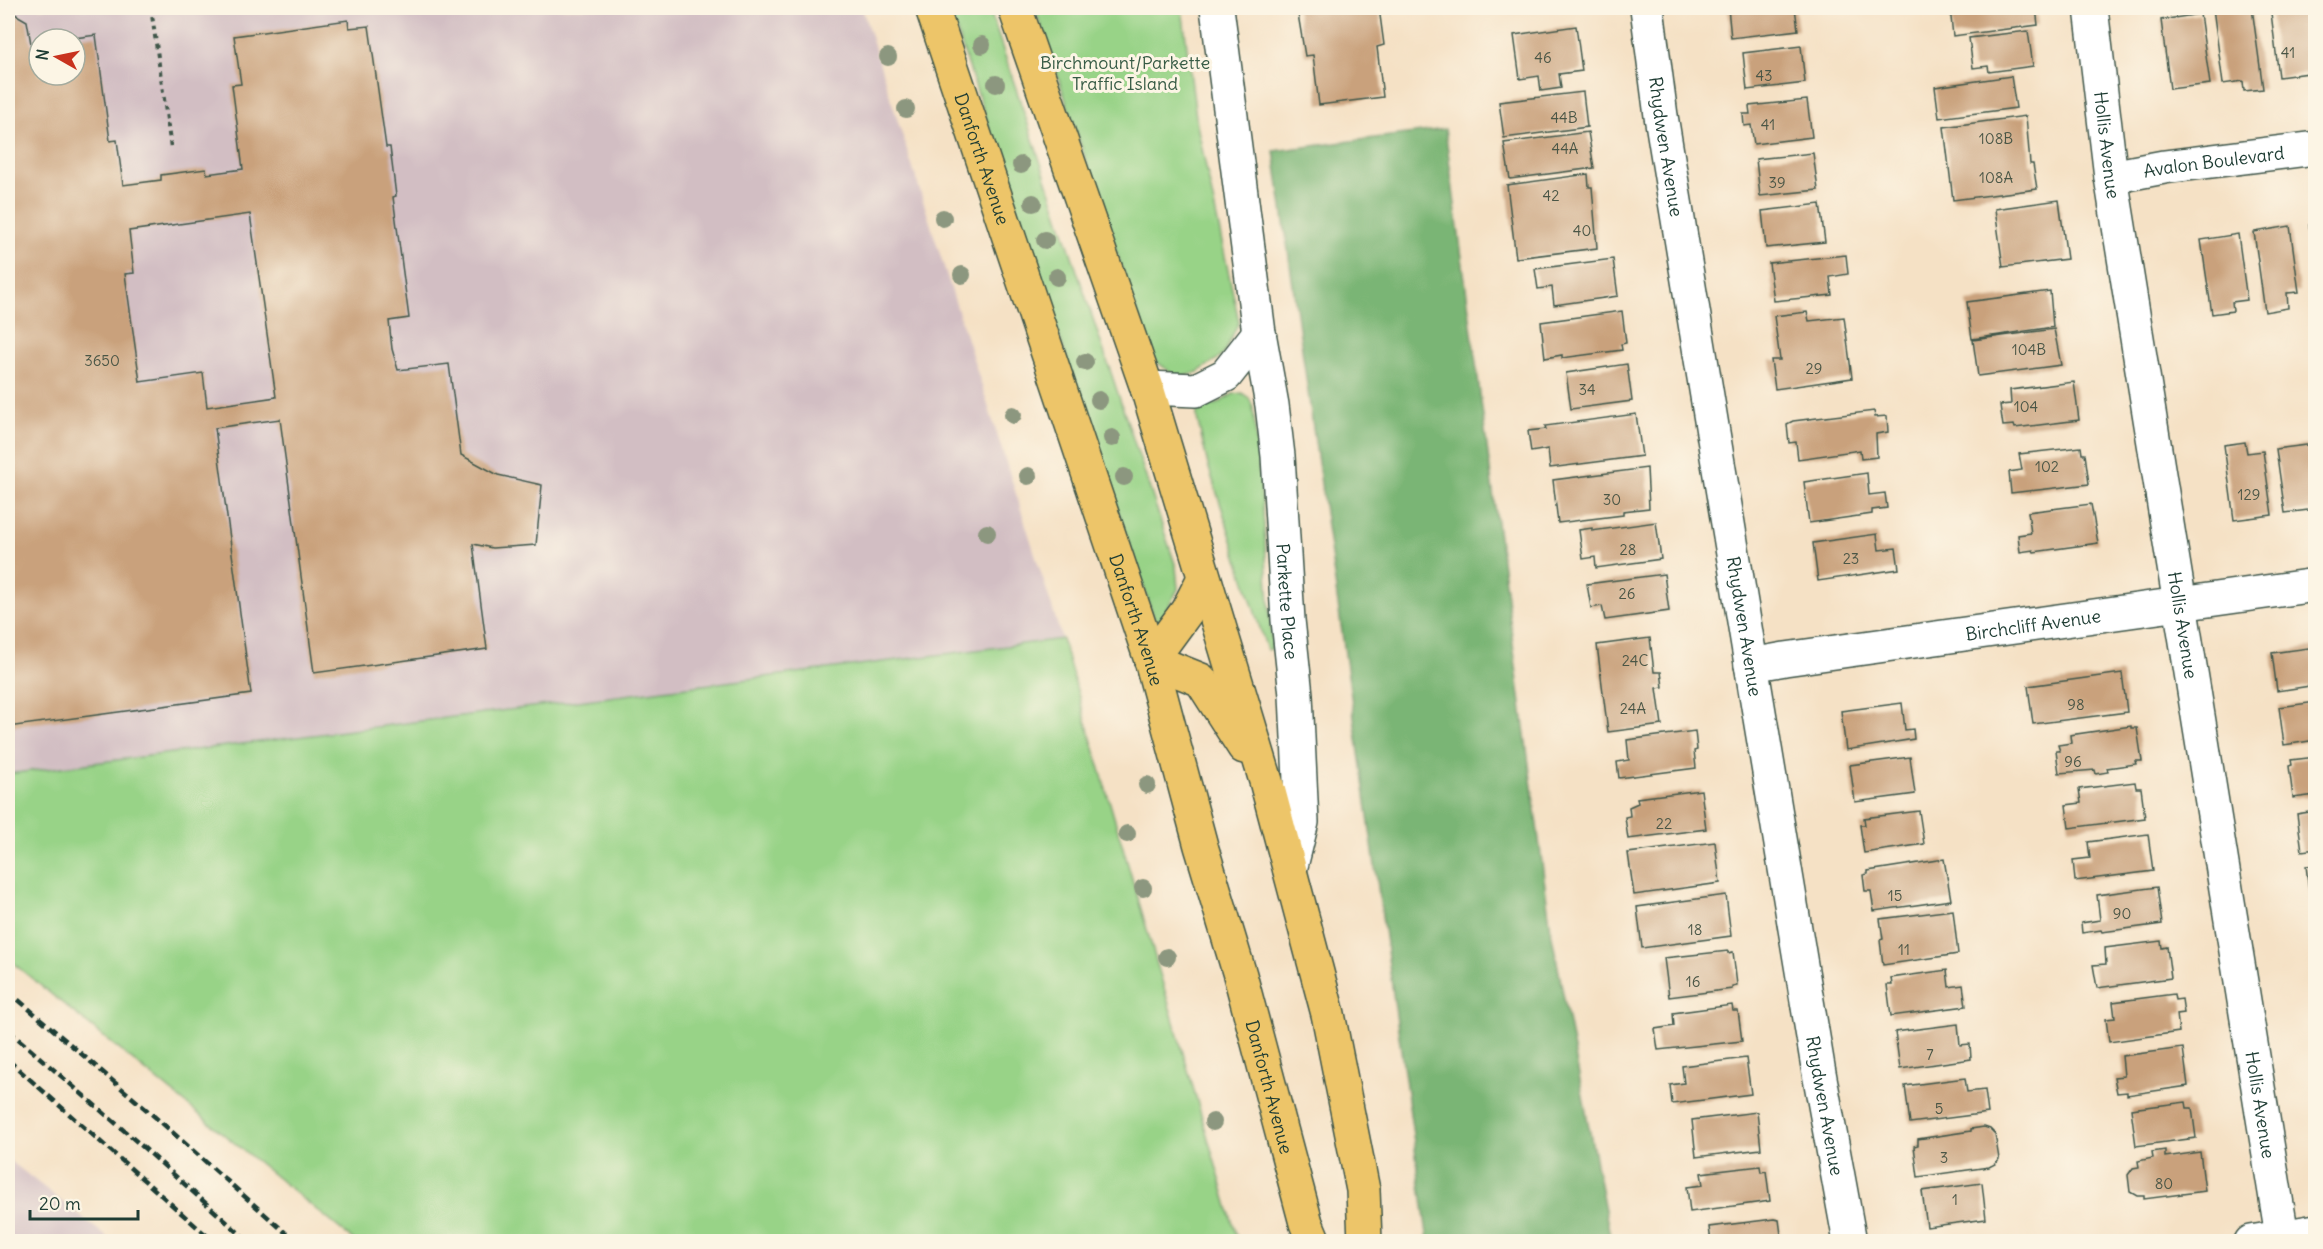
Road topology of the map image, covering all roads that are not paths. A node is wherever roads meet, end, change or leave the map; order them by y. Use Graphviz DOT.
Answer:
graph roads {
  1 [pos="932,8"];
  2 [pos="1014,8"];
  3 [pos="1217,8"];
  4 [pos="1647,8"];
  5 [pos="2091,8"];
  6 [pos="2316,148"];
  7 [pos="2111,177"];
  8 [pos="1259,333"];
  9 [pos="1147,388"];
  10 [pos="1204,578"];
  11 [pos="2316,585"];
  12 [pos="2179,604"];
  13 [pos="1151,660"];
  14 [pos="1751,665"];
  15 [pos="1266,781"];
  16 [pos="1290,870"];
  17 [pos="2316,1231"];
  18 [pos="2272,1240"];
  19 [pos="1314,1242"];
  20 [pos="1365,1242"];
  21 [pos="1850,1242"];
  1 -- 13 [label="main road, Danforth Avenue"];
  2 -- 9 [label="main road"];
  3 -- 8 [label="street, Parkette Place"];
  4 -- 14 [label="street, Rhydwen Avenue"];
  5 -- 7 [label="street, Hollis Avenue"];
  6 -- 7 [label="street, Avalon Boulevard"];
  7 -- 12 [label="street, Hollis Avenue"];
  8 -- 9 [label="street"];
  8 -- 16 [label="street, Parkette Place"];
  9 -- 10 [label="main road"];
  10 -- 13 [label="main road"];
  10 -- 15 [label="main road"];
  11 -- 12 [label="street, Birchcliff Avenue"];
  12 -- 14 [label="street, Birchcliff Avenue"];
  12 -- 18 [label="street, Hollis Avenue"];
  13 -- 15 [label="main road"];
  13 -- 19 [label="main road, Danforth Avenue"];
  14 -- 21 [label="street, Rhydwen Avenue"];
  15 -- 16 [label="main road"];
  16 -- 20 [label="main road"];
  17 -- 18 [label="street"];
}
